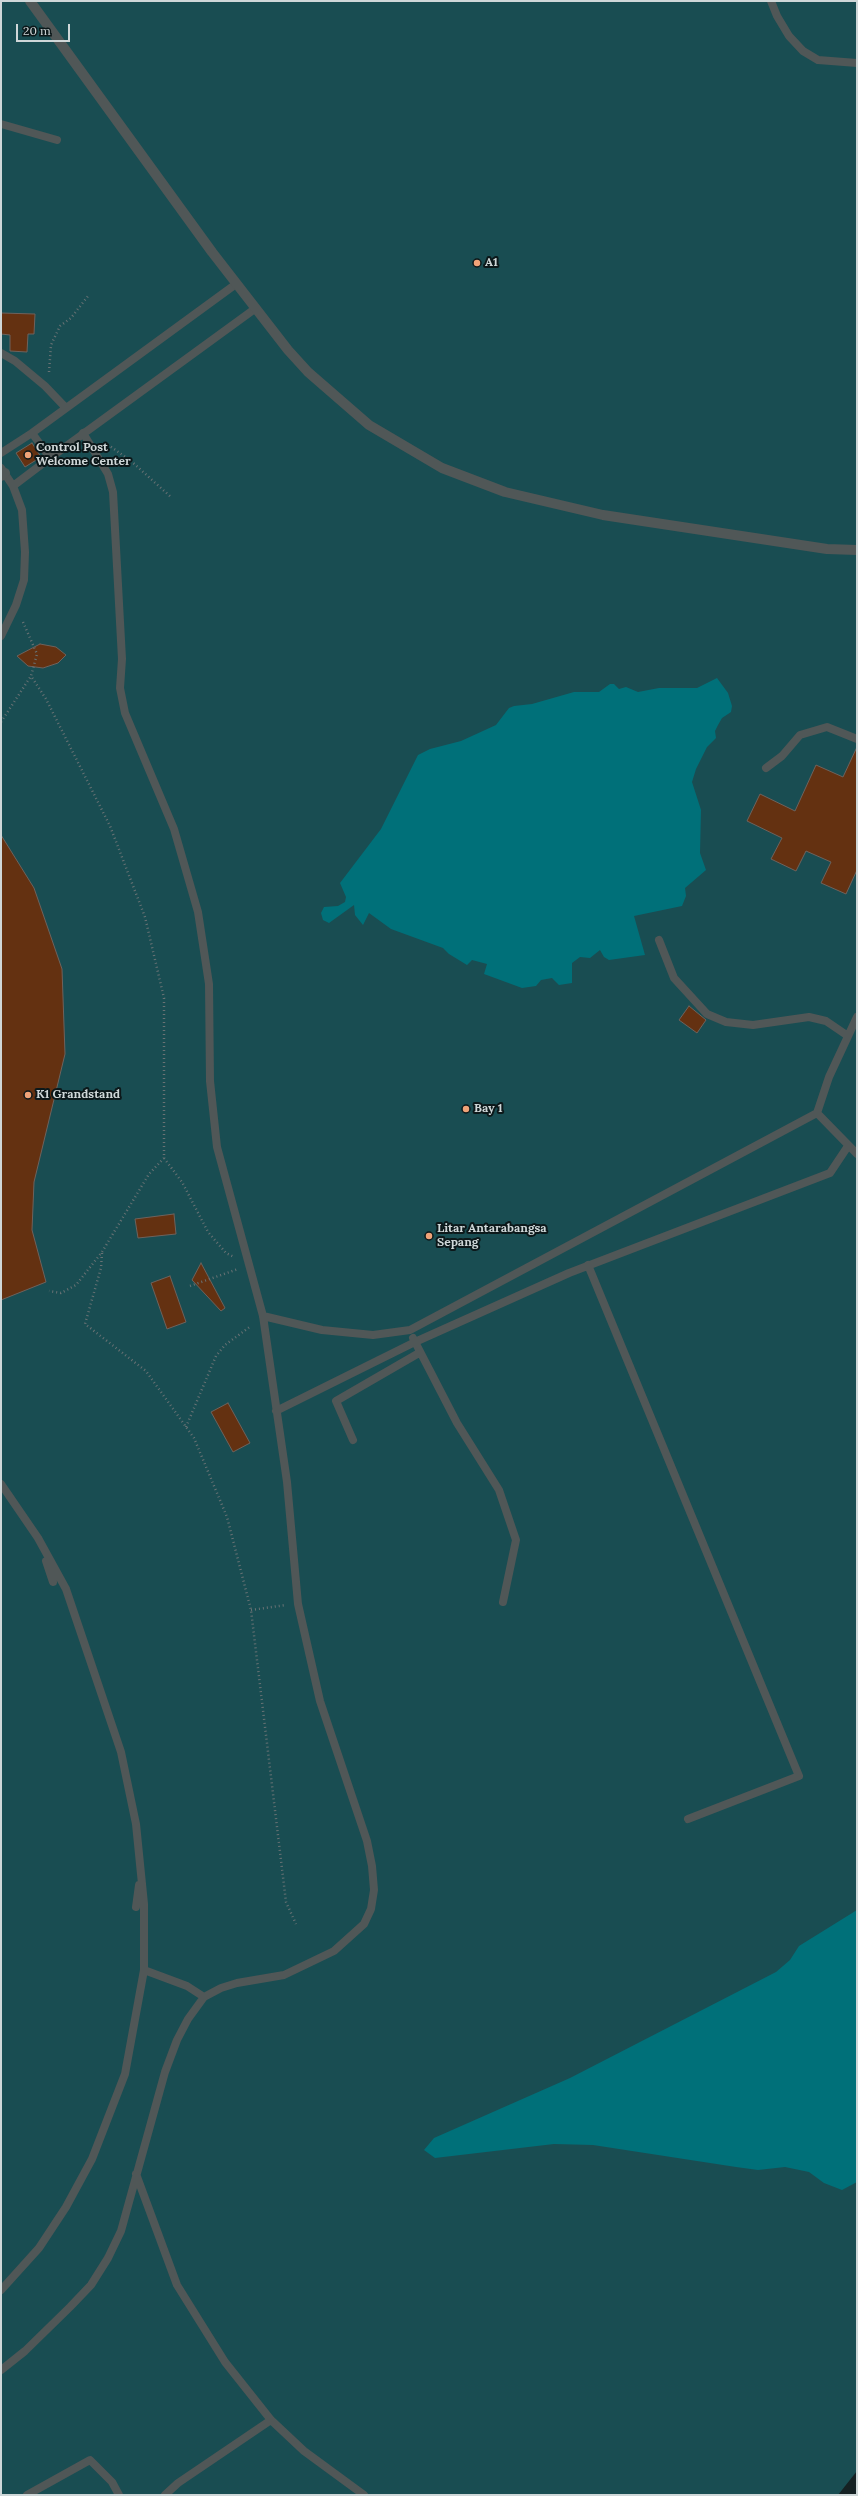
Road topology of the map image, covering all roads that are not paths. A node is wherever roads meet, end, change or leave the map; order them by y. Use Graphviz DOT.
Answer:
graph roads {
  1 [pos="30,1"];
  2 [pos="771,1"];
  3 [pos="857,63"];
  4 [pos="1,124"];
  5 [pos="57,140"];
  6 [pos="236,284"];
  7 [pos="256,308"];
  8 [pos="1,353"];
  9 [pos="66,408"];
  10 [pos="32,433"];
  11 [pos="83,433"];
  12 [pos="1,453"];
  13 [pos="50,458"];
  14 [pos="2,472"];
  15 [pos="13,486"];
  16 [pos="857,550"];
  17 [pos="1,636"];
  18 [pos="857,739"];
  19 [pos="766,768"];
  20 [pos="659,940"];
  21 [pos="857,1017"];
  22 [pos="848,1036"];
  23 [pos="817,1113"];
  24 [pos="848,1146"];
  25 [pos="857,1154"];
  26 [pos="588,1265"];
  27 [pos="263,1316"];
  28 [pos="410,1330"];
  29 [pos="414,1342"];
  30 [pos="419,1353"];
  31 [pos="276,1411"];
  32 [pos="353,1440"];
  33 [pos="1,1484"];
  34 [pos="38,1538"];
  35 [pos="53,1582"];
  36 [pos="503,1602"];
  37 [pos="688,1819"];
  38 [pos="140,1872"];
  39 [pos="136,1907"];
  40 [pos="144,1970"];
  41 [pos="204,1997"];
  42 [pos="136,2174"];
  43 [pos="1,2290"];
  44 [pos="1,2370"];
  45 [pos="271,2420"];
  46 [pos="27,2495"];
  47 [pos="119,2495"];
  48 [pos="164,2495"];
  49 [pos="364,2495"];
  1 -- 6 [label="street"];
  2 -- 3 [label="lane"];
  4 -- 5 [label="lane"];
  6 -- 7 [label="street"];
  6 -- 9 [label="lane"];
  7 -- 11 [label="lane"];
  7 -- 16 [label="street"];
  8 -- 9 [label="lane"];
  9 -- 10 [label="lane"];
  10 -- 12 [label="lane"];
  10 -- 13 [label="lane"];
  11 -- 13 [label="lane"];
  11 -- 27 [label="lane"];
  13 -- 15 [label="lane"];
  14 -- 15 [label="lane"];
  15 -- 17 [label="lane"];
  18 -- 19 [label="lane"];
  20 -- 22 [label="lane"];
  21 -- 22 [label="lane"];
  22 -- 23 [label="lane"];
  23 -- 24 [label="lane"];
  23 -- 28 [label="lane"];
  24 -- 25 [label="lane"];
  24 -- 26 [label="lane"];
  26 -- 29 [label="lane"];
  26 -- 37 [label="lane"];
  27 -- 28 [label="lane"];
  27 -- 31 [label="lane"];
  28 -- 29 [label="lane"];
  29 -- 30 [label="lane"];
  29 -- 31 [label="lane"];
  30 -- 32 [label="lane"];
  30 -- 36 [label="lane"];
  31 -- 41 [label="lane"];
  33 -- 34 [label="lane"];
  34 -- 35 [label="lane"];
  34 -- 38 [label="lane"];
  38 -- 39 [label="lane"];
  38 -- 40 [label="lane"];
  40 -- 41 [label="lane"];
  40 -- 43 [label="lane"];
  41 -- 42 [label="lane"];
  42 -- 44 [label="lane"];
  42 -- 45 [label="lane"];
  45 -- 48 [label="lane"];
  45 -- 49 [label="lane"];
  46 -- 47 [label="lane"];
}
